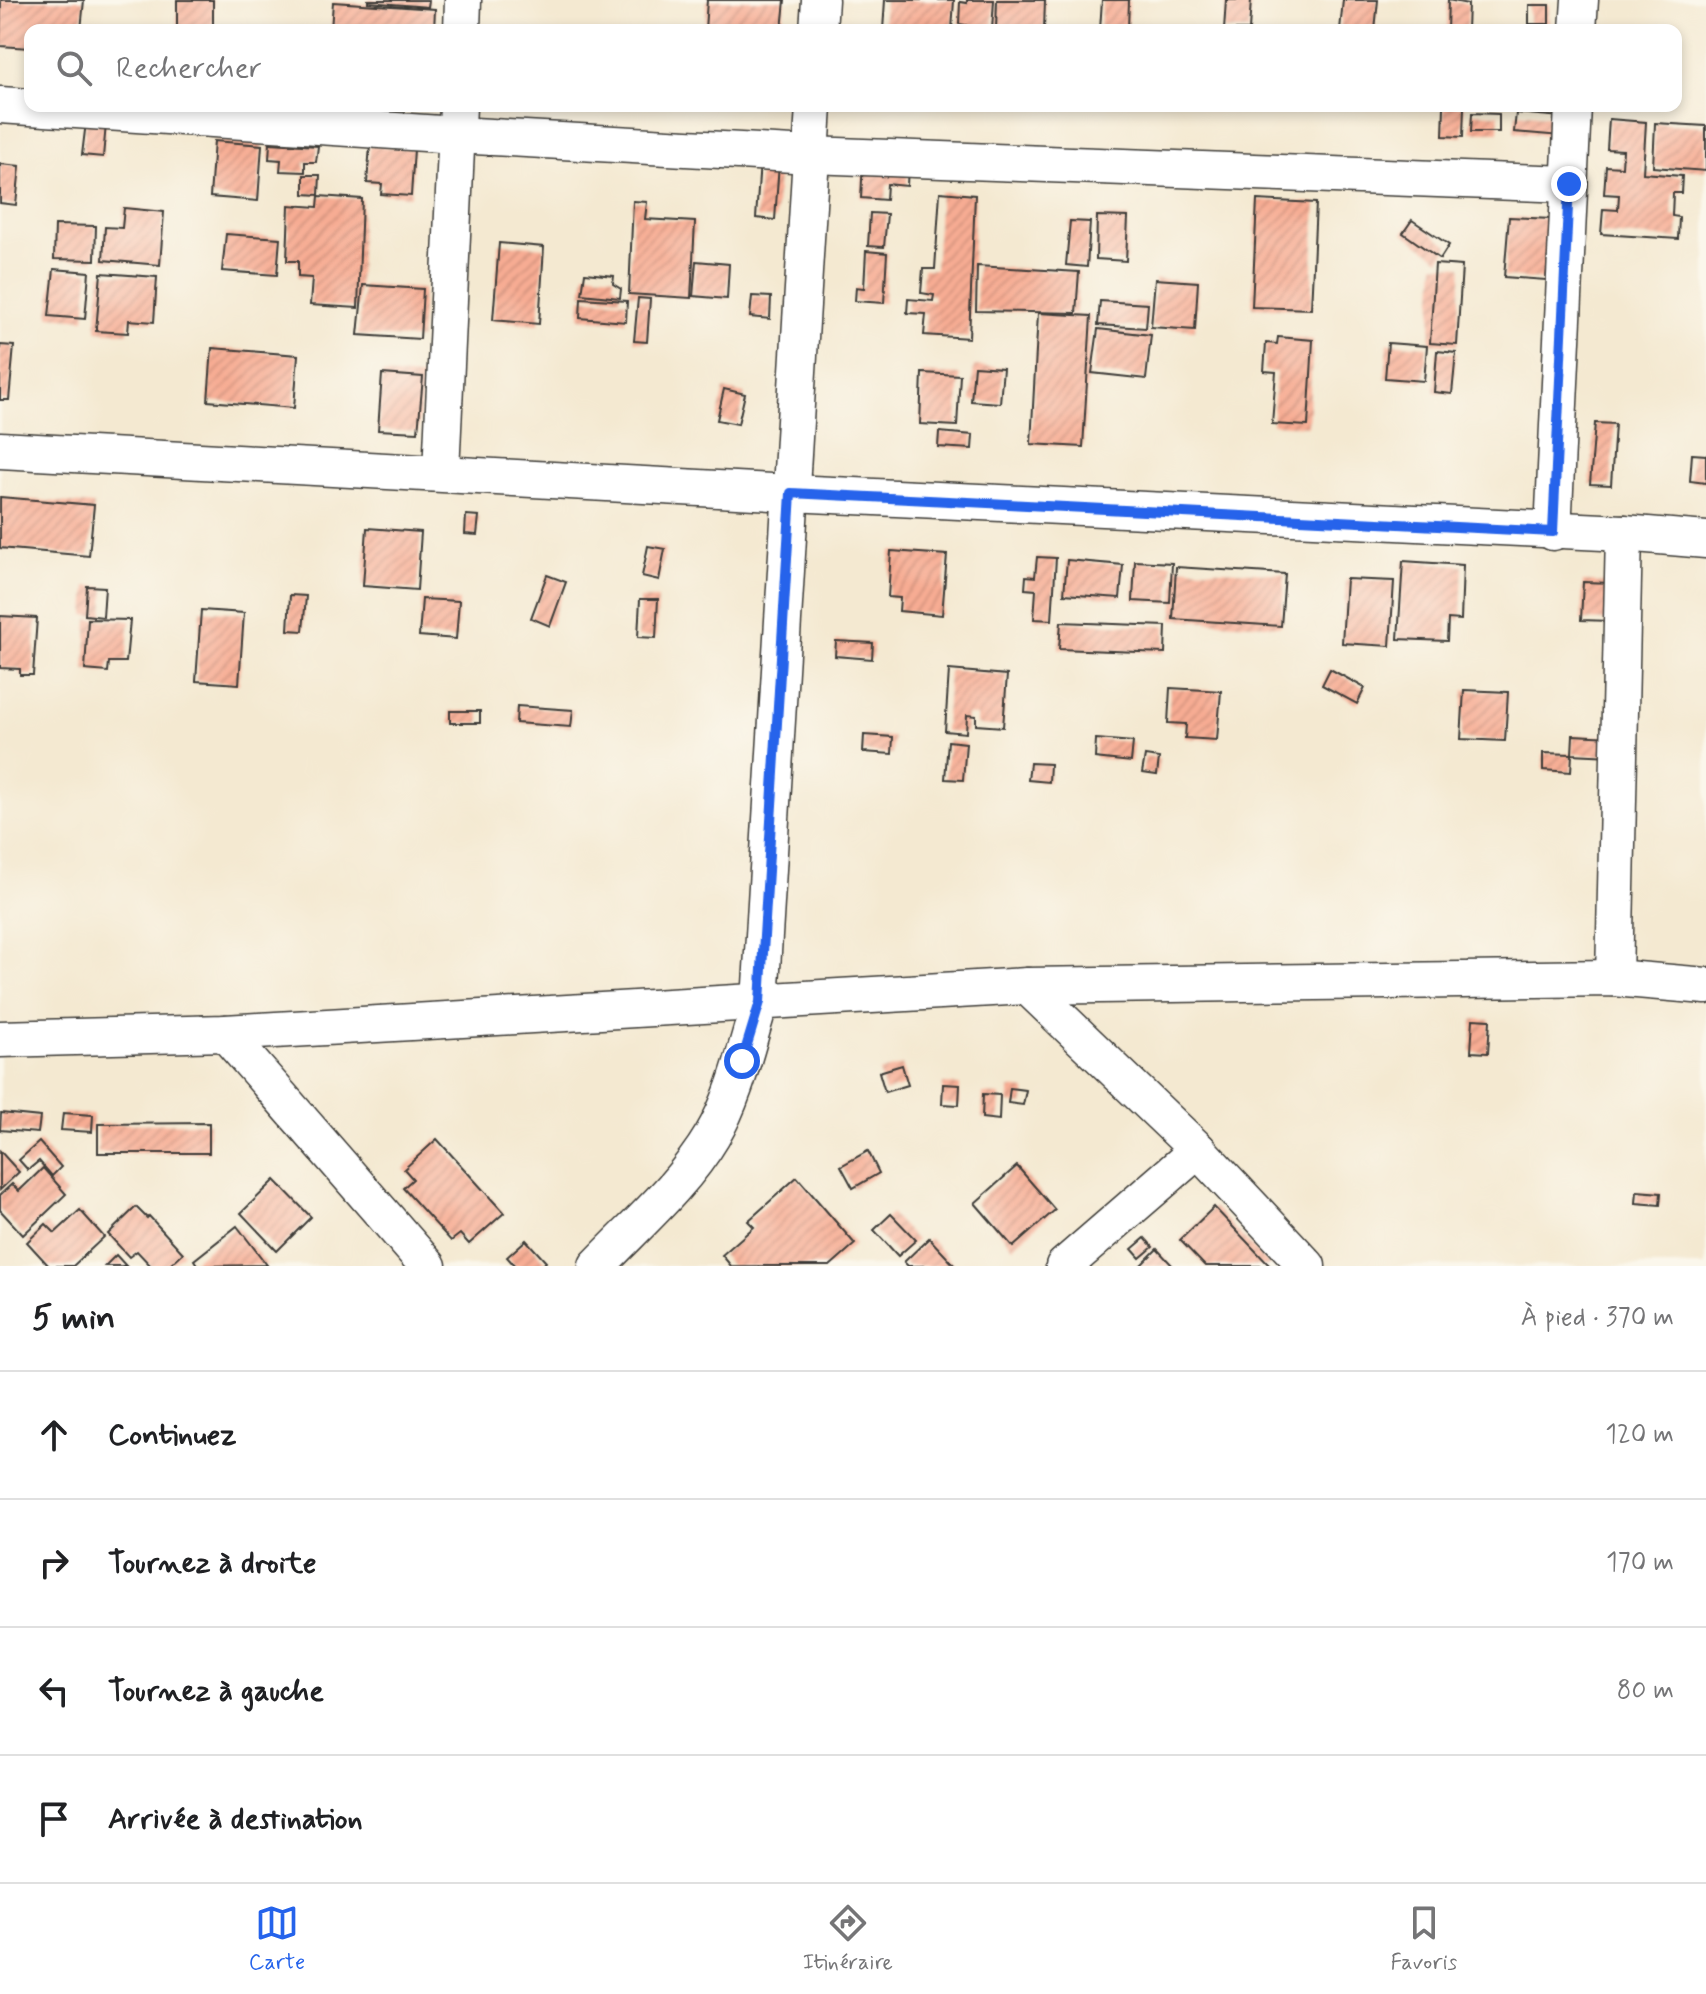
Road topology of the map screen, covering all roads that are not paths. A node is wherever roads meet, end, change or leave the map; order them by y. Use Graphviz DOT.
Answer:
graph roads {
  1 [pos="463,0"];
  2 [pos="820,0"];
  3 [pos="1580,0"];
  4 [pos="462,24"];
  5 [pos="818,24"];
  6 [pos="1578,24"];
  7 [pos="0,105"];
  8 [pos="24,106"];
  9 [pos="200,112"];
  10 [pos="814,112"];
  11 [pos="1573,112"];
  12 [pos="457,121"];
  13 [pos="811,155"];
  14 [pos="1569,184"];
  15 [pos="0,450"];
  16 [pos="441,472"];
  17 [pos="791,493"];
  18 [pos="1553,532"];
  19 [pos="1624,533"];
  20 [pos="1706,540"];
  21 [pos="1614,978"];
  22 [pos="1027,986"];
  23 [pos="1706,986"];
  24 [pos="760,1002"];
  25 [pos="225,1033"];
  26 [pos="0,1039"];
  27 [pos="1198,1150"];
  28 [pos="428,1266"];
  29 [pos="597,1266"];
  30 [pos="1064,1266"];
  31 [pos="1307,1266"];
  1 -- 4 [label="street"];
  2 -- 5 [label="street"];
  3 -- 6 [label="street"];
  7 -- 8 [label="street"];
  9 -- 12 [label="street"];
  10 -- 13 [label="street"];
  11 -- 14 [label="street"];
  12 -- 13 [label="street"];
  12 -- 16 [label="street"];
  13 -- 14 [label="street"];
  13 -- 17 [label="street"];
  14 -- 18 [label="street"];
  15 -- 16 [label="street"];
  16 -- 17 [label="street"];
  17 -- 18 [label="street"];
  17 -- 24 [label="street"];
  18 -- 19 [label="street"];
  19 -- 20 [label="street"];
  19 -- 21 [label="street"];
  21 -- 22 [label="street"];
  21 -- 23 [label="street"];
  22 -- 24 [label="street"];
  22 -- 27 [label="street"];
  24 -- 25 [label="street"];
  24 -- 29 [label="street"];
  25 -- 26 [label="street"];
  25 -- 28 [label="street"];
  27 -- 30 [label="street"];
  27 -- 31 [label="street"];
}
